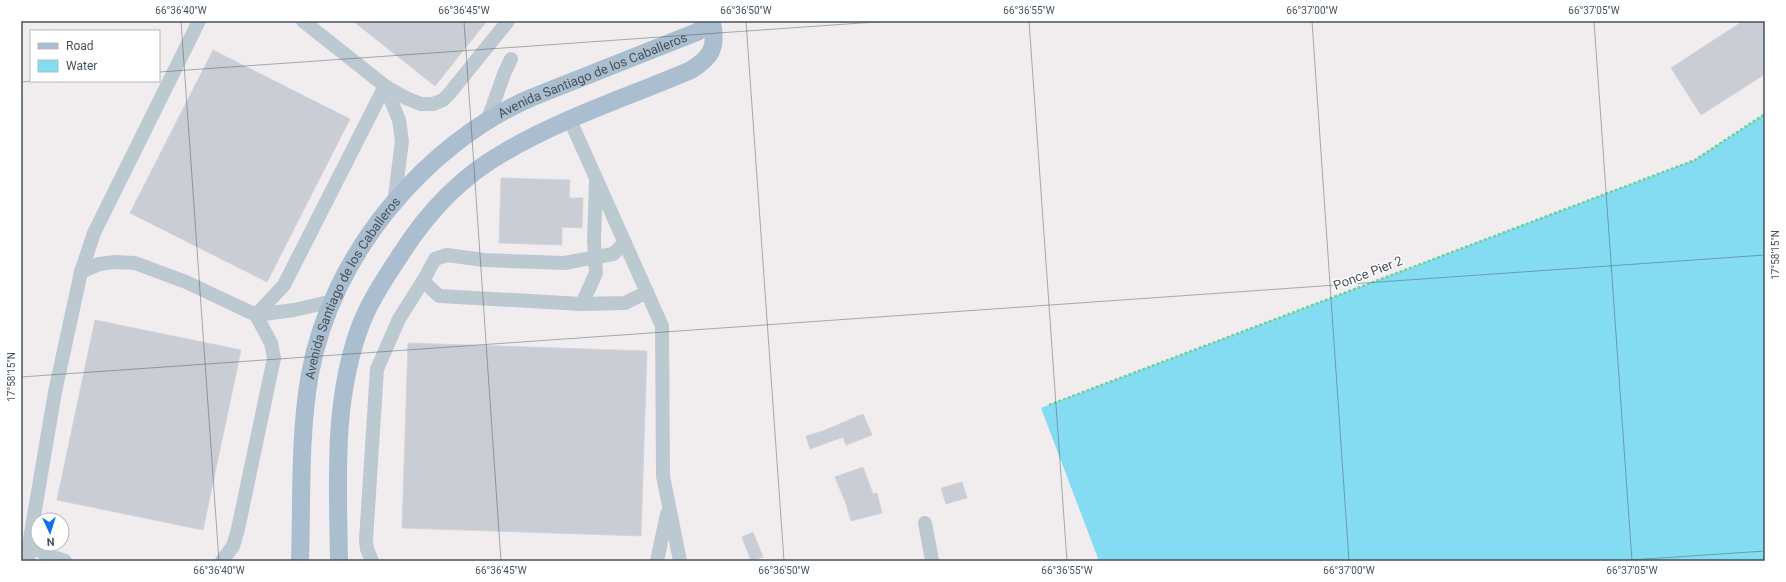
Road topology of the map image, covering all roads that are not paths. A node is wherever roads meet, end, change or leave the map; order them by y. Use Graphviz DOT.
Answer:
graph roads {
  1 [pos="199,21"];
  2 [pos="303,21"];
  3 [pos="508,21"];
  4 [pos="714,22"];
  5 [pos="512,59"];
  6 [pos="385,86"];
  7 [pos="488,119"];
  8 [pos="570,120"];
  9 [pos="596,179"];
  10 [pos="394,204"];
  11 [pos="625,243"];
  12 [pos="595,256"];
  13 [pos="81,272"];
  14 [pos="423,281"];
  15 [pos="647,292"];
  16 [pos="333,302"];
  17 [pos="582,304"];
  18 [pos="256,315"];
  19 [pos="669,508"];
  20 [pos="925,523"];
  21 [pos="29,545"];
  22 [pos="28,561"];
  23 [pos="65,561"];
  24 [pos="222,561"];
  25 [pos="300,561"];
  26 [pos="339,561"];
  27 [pos="372,561"];
  28 [pos="657,561"];
  29 [pos="680,561"];
  30 [pos="932,561"];
  1 -- 13 [label="lane"];
  2 -- 6 [label="lane"];
  3 -- 6 [label="lane"];
  4 -- 7 [label="main road, Avenida Santiago de los Caballeros"];
  4 -- 8 [label="main road, Avenida Santiago de los Caballeros"];
  5 -- 7 [label="lane"];
  6 -- 10 [label="lane"];
  6 -- 18 [label="lane"];
  7 -- 10 [label="main road, Avenida Santiago de los Caballeros"];
  8 -- 9 [label="lane"];
  8 -- 26 [label="main road, Avenida Santiago de los Caballeros"];
  9 -- 11 [label="lane"];
  9 -- 12 [label="lane"];
  10 -- 16 [label="main road, Avenida Santiago de los Caballeros"];
  11 -- 12 [label="lane"];
  11 -- 15 [label="lane"];
  12 -- 14 [label="lane"];
  12 -- 17 [label="lane"];
  13 -- 18 [label="lane"];
  13 -- 21 [label="lane"];
  14 -- 17 [label="lane"];
  14 -- 27 [label="lane"];
  15 -- 17 [label="lane"];
  15 -- 19 [label="lane"];
  16 -- 18 [label="lane"];
  16 -- 25 [label="main road, Avenida Santiago de los Caballeros"];
  18 -- 24 [label="lane"];
  19 -- 28 [label="lane"];
  19 -- 29 [label="lane"];
  20 -- 30 [label="lane"];
  21 -- 22 [label="lane"];
  21 -- 23 [label="lane"];
}
